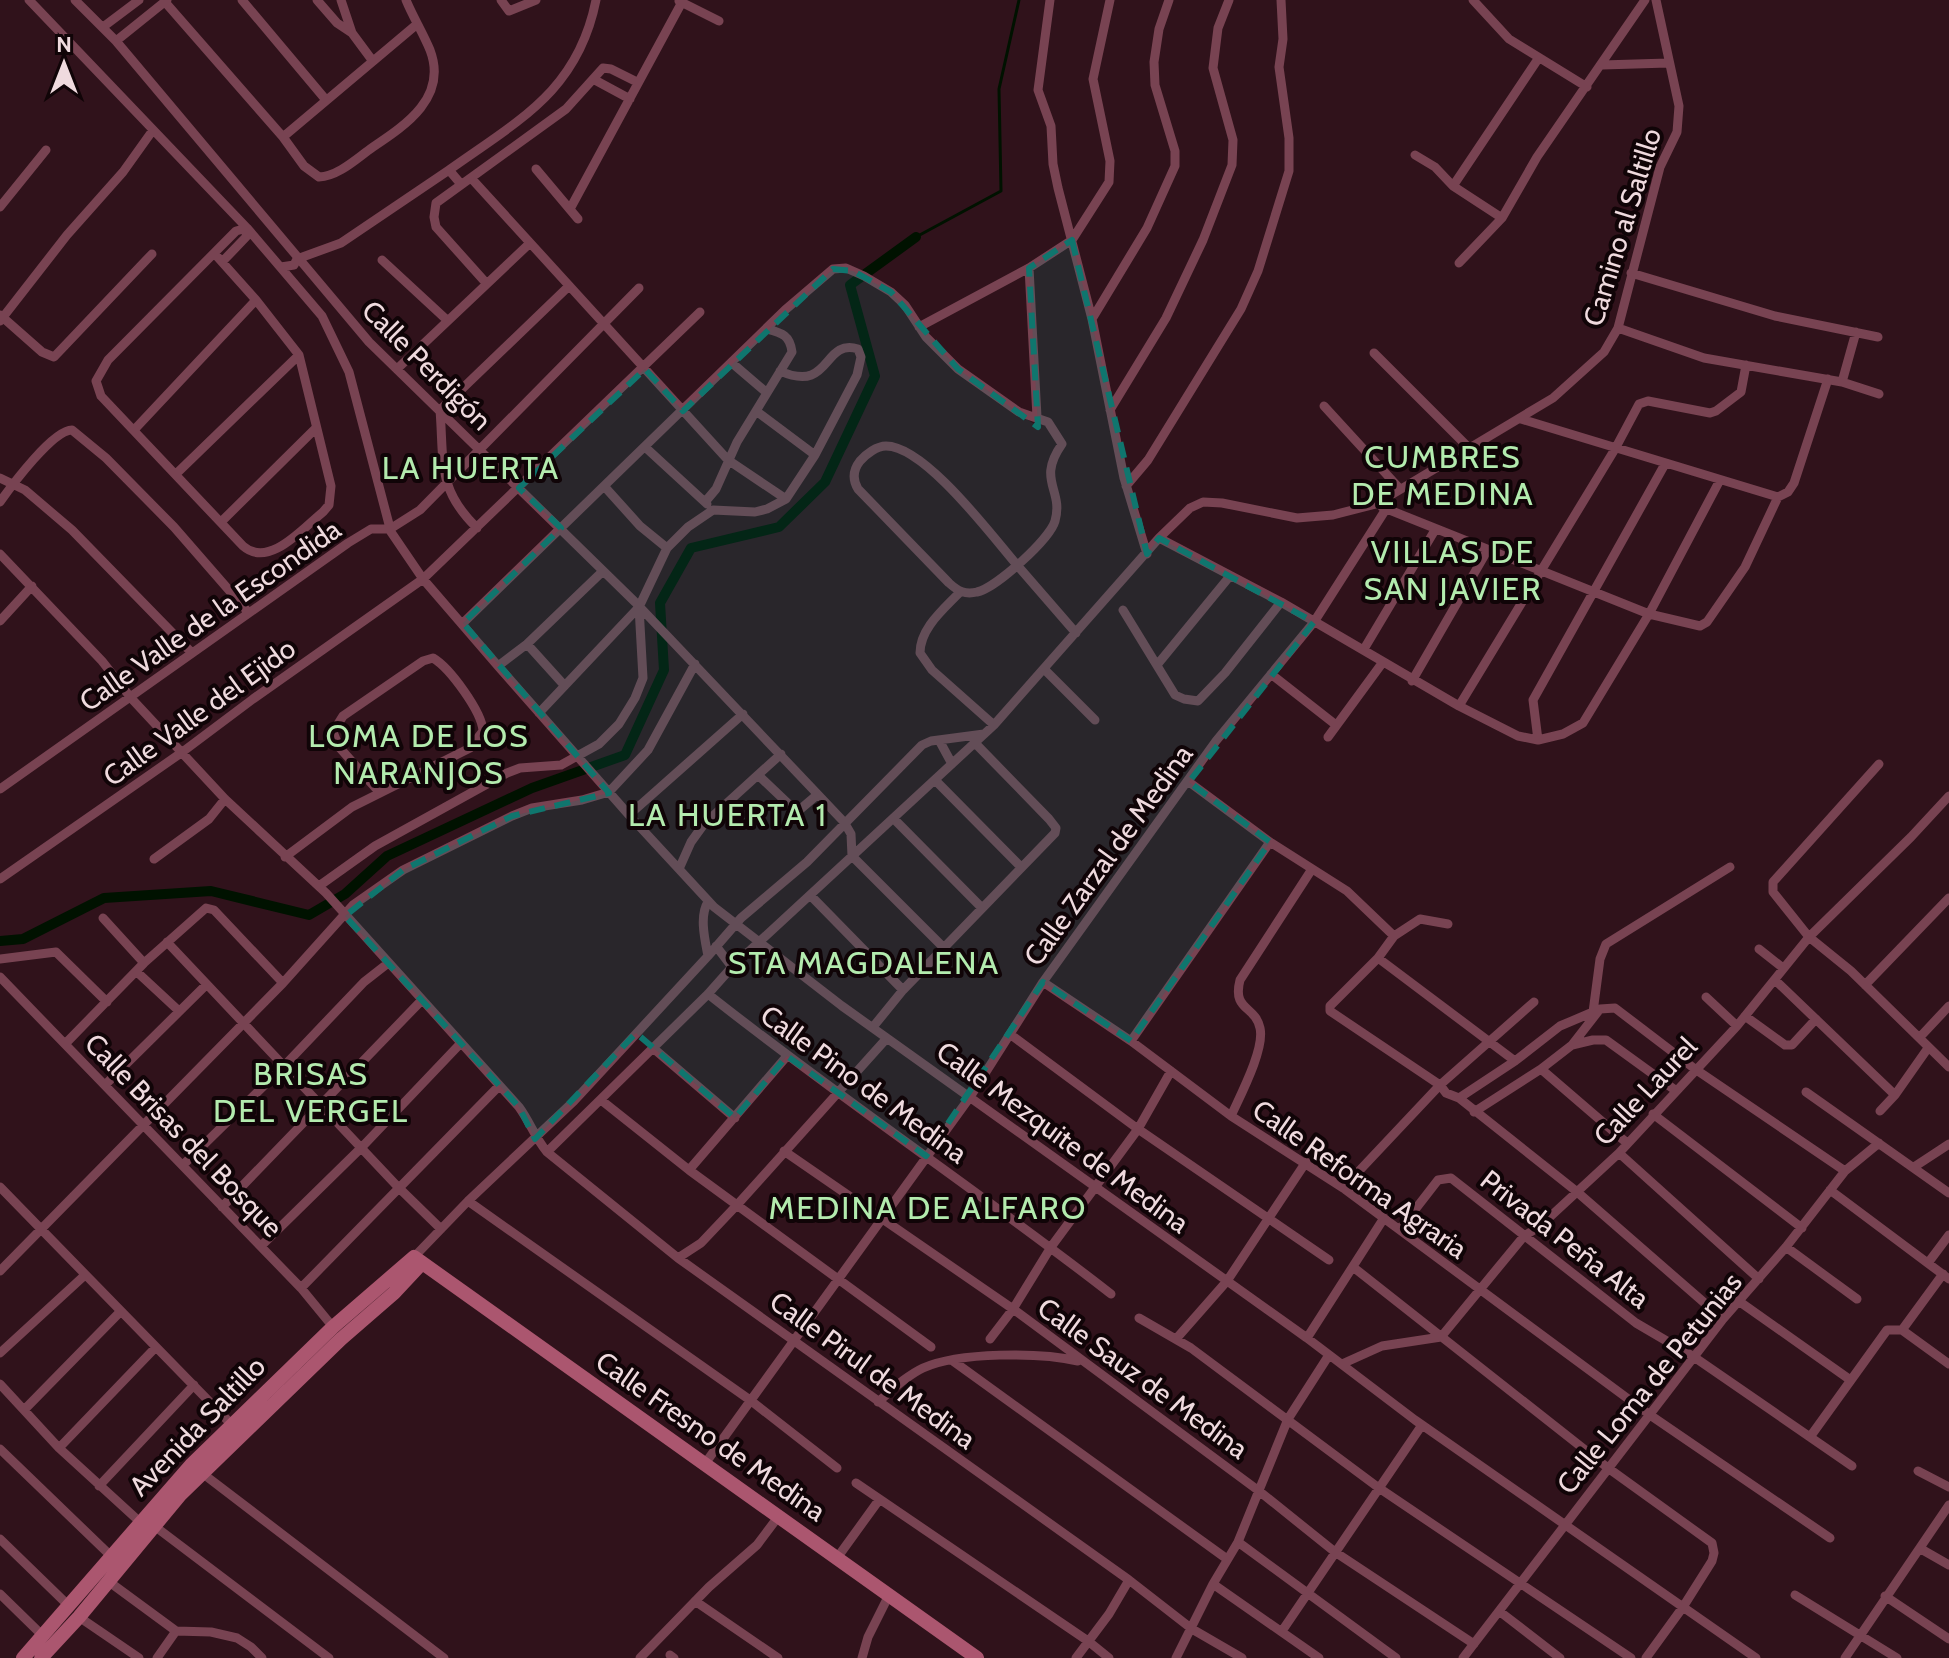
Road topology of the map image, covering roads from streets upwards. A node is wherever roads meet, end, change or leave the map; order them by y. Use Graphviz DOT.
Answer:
graph roads {
  1 [pos="29,0"];
  2 [pos="75,0"];
  3 [pos="139,0"];
  4 [pos="242,0"];
  5 [pos="317,0"];
  6 [pos="341,0"];
  7 [pos="406,0"];
  8 [pos="501,0"];
  9 [pos="536,0"];
  10 [pos="596,0"];
  11 [pos="1050,0"];
  12 [pos="1110,0"];
  13 [pos="1169,0"];
  14 [pos="1229,0"];
  15 [pos="1281,0"];
  16 [pos="1473,0"];
  17 [pos="1645,0"];
  18 [pos="1656,0"];
  19 [pos="166,1"];
  20 [pos="680,1"];
  21 [pos="719,21"];
  22 [pos="416,25"];
  23 [pos="103,27"];
  24 [pos="352,33"];
  25 [pos="116,41"];
  26 [pos="1538,59"];
  27 [pos="372,60"];
  28 [pos="1668,63"];
  29 [pos="1602,65"];
  30 [pos="595,76"];
  31 [pos="637,82"];
  32 [pos="1587,87"];
  33 [pos="630,99"];
  34 [pos="326,100"];
  35 [pos="153,130"];
  36 [pos="283,137"];
  37 [pos="46,150"];
  38 [pos="1415,155"];
  39 [pos="536,169"];
  40 [pos="449,170"];
  41 [pos="471,178"];
  42 [pos="460,183"];
  43 [pos="1453,186"];
  44 [pos="0,207"];
  45 [pos="570,209"];
  46 [pos="1502,218"];
  47 [pos="578,219"];
  48 [pos="247,228"];
  49 [pos="1072,240"];
  50 [pos="530,243"];
  51 [pos="214,253"];
  52 [pos="152,254"];
  53 [pos="297,259"];
  54 [pos="382,260"];
  55 [pos="222,262"];
  56 [pos="1459,263"];
  57 [pos="281,267"];
  58 [pos="1029,268"];
  59 [pos="1631,273"];
  60 [pos="487,284"];
  61 [pos="569,286"];
  62 [pos="639,288"];
  63 [pos="256,300"];
  64 [pos="700,312"];
  65 [pos="1,318"];
  66 [pos="1092,319"];
  67 [pos="448,321"];
  68 [pos="604,324"];
  69 [pos="919,327"];
  70 [pos="1618,328"];
  71 [pos="767,329"];
  72 [pos="1856,332"];
  73 [pos="1878,337"];
  74 [pos="1374,353"];
  75 [pos="299,355"];
  76 [pos="732,363"];
  77 [pos="1746,365"];
  78 [pos="397,369"];
  79 [pos="645,369"];
  80 [pos="780,371"];
  81 [pos="1828,379"];
  82 [pos="1842,382"];
  83 [pos="766,392"];
  84 [pos="1879,394"];
  85 [pos="1324,406"];
  86 [pos="440,410"];
  87 [pos="1110,410"];
  88 [pos="683,411"];
  89 [pos="756,411"];
  90 [pos="1037,417"];
  91 [pos="1521,419"];
  92 [pos="315,429"];
  93 [pos="134,430"];
  94 [pos="645,447"];
  95 [pos="1470,449"];
  96 [pos="1615,449"];
  97 [pos="481,450"];
  98 [pos="815,455"];
  99 [pos="728,460"];
  100 [pos="1665,464"];
  101 [pos="176,474"];
  102 [pos="0,478"];
  103 [pos="1720,480"];
  104 [pos="14,485"];
  105 [pos="446,485"];
  106 [pos="604,486"];
  107 [pos="1126,486"];
  108 [pos="519,488"];
  109 [pos="1400,489"];
  110 [pos="1778,497"];
  111 [pos="786,499"];
  112 [pos="0,502"];
  113 [pos="705,502"];
  114 [pos="1381,507"];
  115 [pos="713,510"];
  116 [pos="222,521"];
  117 [pos="477,528"];
  118 [pos="561,528"];
  119 [pos="390,529"];
  120 [pos="1435,530"];
  121 [pos="1159,538"];
  122 [pos="667,548"];
  123 [pos="1487,551"];
  124 [pos="0,554"];
  125 [pos="1147,554"];
  126 [pos="1017,565"];
  127 [pos="603,571"];
  128 [pos="1542,571"];
  129 [pos="1230,576"];
  130 [pos="423,579"];
  131 [pos="32,586"];
  132 [pos="960,592"];
  133 [pos="1595,593"];
  134 [pos="1281,602"];
  135 [pos="639,607"];
  136 [pos="1123,610"];
  137 [pos="248,612"];
  138 [pos="1649,614"];
  139 [pos="0,621"];
  140 [pos="1314,622"];
  141 [pos="463,623"];
  142 [pos="1076,633"];
  143 [pos="527,644"];
  144 [pos="1364,649"];
  145 [pos="191,652"];
  146 [pos="1383,662"];
  147 [pos="695,664"];
  148 [pos="1157,665"];
  149 [pos="498,666"];
  150 [pos="1044,669"];
  151 [pos="1271,674"];
  152 [pos="1412,681"];
  153 [pos="564,685"];
  154 [pos="131,698"];
  155 [pos="1459,706"];
  156 [pos="539,713"];
  157 [pos="743,714"];
  158 [pos="1095,720"];
  159 [pos="994,725"];
  160 [pos="1336,725"];
  161 [pos="984,734"];
  162 [pos="1328,737"];
  163 [pos="939,740"];
  164 [pos="1538,740"];
  165 [pos="975,743"];
  166 [pos="181,753"];
  167 [pos="781,754"];
  168 [pos="581,760"];
  169 [pos="952,764"];
  170 [pos="1879,764"];
  171 [pos="758,775"];
  172 [pos="935,780"];
  173 [pos="1189,782"];
  174 [pos="0,789"];
  175 [pos="606,789"];
  176 [pos="380,793"];
  177 [pos="817,795"];
  178 [pos="1949,796"];
  179 [pos="225,799"];
  180 [pos="629,815"];
  181 [pos="894,819"];
  182 [pos="844,822"];
  183 [pos="1270,842"];
  184 [pos="852,856"];
  185 [pos="285,857"];
  186 [pos="154,859"];
  187 [pos="1021,867"];
  188 [pos="1730,867"];
  189 [pos="679,869"];
  190 [pos="1312,869"];
  191 [pos="0,879"];
  192 [pos="322,890"];
  193 [pos="811,896"];
  194 [pos="1949,898"];
  195 [pos="708,902"];
  196 [pos="982,908"];
  197 [pos="345,916"];
  198 [pos="103,918"];
  199 [pos="1448,924"];
  200 [pos="736,925"];
  201 [pos="1394,936"];
  202 [pos="1809,937"];
  203 [pos="167,942"];
  204 [pos="761,943"];
  205 [pos="716,946"];
  206 [pos="943,947"];
  207 [pos="1759,949"];
  208 [pos="708,956"];
  209 [pos="1378,958"];
  210 [pos="0,959"];
  211 [pos="144,963"];
  212 [pos="387,964"];
  213 [pos="732,967"];
  214 [pos="1783,968"];
  215 [pos="137,972"];
  216 [pos="0,977"];
  217 [pos="1775,980"];
  218 [pos="1043,982"];
  219 [pos="283,983"];
  220 [pos="206,985"];
  221 [pos="1865,985"];
  222 [pos="903,990"];
  223 [pos="708,994"];
  224 [pos="1706,997"];
  225 [pos="421,1001"];
  226 [pos="107,1002"];
  227 [pos="1534,1002"];
  228 [pos="1949,1006"];
  229 [pos="179,1011"];
  230 [pos="1595,1013"];
  231 [pos="1745,1016"];
  232 [pos="1816,1019"];
  233 [pos="243,1023"];
  234 [pos="1737,1026"];
  235 [pos="873,1027"];
  236 [pos="1011,1035"];
  237 [pos="1920,1037"];
  238 [pos="887,1038"];
  239 [pos="1490,1040"];
  240 [pos="1131,1041"];
  241 [pos="66,1043"];
  242 [pos="460,1044"];
  243 [pos="1572,1045"];
  244 [pos="653,1048"];
  245 [pos="1928,1048"];
  246 [pos="787,1056"];
  247 [pos="1515,1061"];
  248 [pos="284,1066"];
  249 [pos="1949,1067"];
  250 [pos="1541,1069"];
  251 [pos="1695,1069"];
  252 [pos="1171,1071"];
  253 [pos="105,1085"];
  254 [pos="1440,1085"];
  255 [pos="499,1086"];
  256 [pos="1675,1090"];
  257 [pos="1806,1092"];
  258 [pos="837,1094"];
  259 [pos="1895,1095"];
  260 [pos="970,1097"];
  261 [pos="1459,1098"];
  262 [pos="601,1100"];
  263 [pos="322,1105"];
  264 [pos="1880,1111"];
  265 [pos="1474,1112"];
  266 [pos="1653,1114"];
  267 [pos="1231,1116"];
  268 [pos="735,1118"];
  269 [pos="145,1124"];
  270 [pos="1138,1129"];
  271 [pos="535,1139"];
  272 [pos="1627,1143"];
  273 [pos="1879,1143"];
  274 [pos="1949,1144"];
  275 [pos="362,1147"];
  276 [pos="784,1151"];
  277 [pos="547,1152"];
  278 [pos="1619,1153"];
  279 [pos="926,1156"];
  280 [pos="1306,1162"];
  281 [pos="183,1165"];
  282 [pos="1914,1167"];
  283 [pos="689,1170"];
  284 [pos="1845,1171"];
  285 [pos="398,1187"];
  286 [pos="1095,1187"];
  287 [pos="1343,1188"];
  288 [pos="0,1189"];
  289 [pos="1830,1190"];
  290 [pos="1576,1191"];
  291 [pos="1949,1193"];
  292 [pos="468,1201"];
  293 [pos="737,1205"];
  294 [pos="222,1207"];
  295 [pos="881,1218"];
  296 [pos="1384,1218"];
  297 [pos="1268,1219"];
  298 [pos="1802,1228"];
  299 [pos="441,1229"];
  300 [pos="1400,1229"];
  301 [pos="43,1230"];
  302 [pos="1949,1235"];
  303 [pos="1524,1236"];
  304 [pos="261,1246"];
  305 [pos="1051,1247"];
  306 [pos="1786,1247"];
  307 [pos="420,1256"];
  308 [pos="678,1258"];
  309 [pos="1329,1260"];
  310 [pos="1928,1263"];
  311 [pos="1353,1267"];
  312 [pos="0,1271"];
  313 [pos="85,1275"];
  314 [pos="1946,1276"];
  315 [pos="1759,1279"];
  316 [pos="837,1280"];
  317 [pos="1227,1281"];
  318 [pos="301,1288"];
  319 [pos="1479,1289"];
  320 [pos="1111,1294"];
  321 [pos="1857,1299"];
  322 [pos="1740,1302"];
  323 [pos="1013,1309"];
  324 [pos="120,1312"];
  325 [pos="1139,1318"];
  326 [pos="1723,1319"];
  327 [pos="333,1327"];
  328 [pos="1902,1330"];
  329 [pos="1441,1337"];
  330 [pos="1307,1338"];
  331 [pos="990,1339"];
  332 [pos="1176,1339"];
  333 [pos="795,1340"];
  334 [pos="156,1347"];
  335 [pos="931,1347"];
  336 [pos="0,1353"];
  337 [pos="1329,1355"];
  338 [pos="1694,1357"];
  339 [pos="953,1361"];
  340 [pos="1084,1362"];
  341 [pos="1342,1364"];
  342 [pos="1949,1364"];
  343 [pos="1849,1379"];
  344 [pos="0,1384"];
  345 [pos="194,1385"];
  346 [pos="750,1400"];
  347 [pos="878,1402"];
  348 [pos="24,1410"];
  349 [pos="1650,1415"];
  350 [pos="1288,1419"];
  351 [pos="1422,1425"];
  352 [pos="236,1430"];
  353 [pos="1810,1437"];
  354 [pos="59,1448"];
  355 [pos="0,1449"];
  356 [pos="704,1465"];
  357 [pos="1852,1466"];
  358 [pos="837,1468"];
  359 [pos="1608,1468"];
  360 [pos="1918,1471"];
  361 [pos="202,1473"];
  362 [pos="856,1483"];
  363 [pos="99,1486"];
  364 [pos="1949,1487"];
  365 [pos="1379,1488"];
  366 [pos="1259,1491"];
  367 [pos="879,1500"];
  368 [pos="1949,1505"];
  369 [pos="778,1517"];
  370 [pos="146,1524"];
  371 [pos="1565,1524"];
  372 [pos="1830,1538"];
  373 [pos="0,1539"];
  374 [pos="1238,1542"];
  375 [pos="1921,1549"];
  376 [pos="1335,1552"];
  377 [pos="112,1557"];
  378 [pos="837,1558"];
  379 [pos="1227,1559"];
  380 [pos="1949,1565"];
  381 [pos="1129,1580"];
  382 [pos="108,1581"];
  383 [pos="1520,1582"];
  384 [pos="1213,1584"];
  385 [pos="0,1594"];
  386 [pos="1306,1594"];
  387 [pos="889,1595"];
  388 [pos="1795,1595"];
  389 [pos="1885,1596"];
  390 [pos="695,1601"];
  391 [pos="1683,1607"];
  392 [pos="74,1611"];
  393 [pos="1499,1611"];
  394 [pos="1192,1629"];
  395 [pos="176,1631"];
  396 [pos="1282,1631"];
  397 [pos="1862,1635"];
  398 [pos="43,1636"];
  399 [pos="1949,1639"];
  400 [pos="1088,1641"];
  401 [pos="1474,1644"];
  402 [pos="432,1649"];
  403 [pos="319,1651"];
  404 [pos="23,1658"];
  405 [pos="41,1658"];
  406 [pos="139,1658"];
  407 [pos="157,1658"];
  408 [pos="262,1658"];
  409 [pos="310,1658"];
  410 [pos="329,1658"];
  411 [pos="424,1658"];
  412 [pos="444,1658"];
  413 [pos="640,1658"];
  414 [pos="778,1658"];
  415 [pos="862,1658"];
  416 [pos="977,1658"];
  417 [pos="1076,1658"];
  418 [pos="1109,1658"];
  419 [pos="1176,1658"];
  420 [pos="1242,1658"];
  421 [pos="1319,1658"];
  422 [pos="1396,1658"];
  423 [pos="1463,1658"];
  424 [pos="1560,1658"];
  425 [pos="1631,1658"];
  426 [pos="1646,1658"];
  427 [pos="1756,1658"];
  428 [pos="1845,1658"];
  429 [pos="1897,1658"];
  1 -- 35 [label="street, Calle Mezquite de Medina"];
  2 -- 23 [label="street, Calle Perdigón"];
  3 -- 23 [label="street"];
  4 -- 34 [label="street"];
  5 -- 24 [label="street"];
  6 -- 24 [label="street"];
  7 -- 22 [label="street"];
  8 -- 9 [label="street"];
  10 -- 40 [label="street"];
  11 -- 49 [label="street"];
  12 -- 49 [label="street"];
  13 -- 66 [label="street"];
  14 -- 87 [label="street"];
  15 -- 107 [label="street"];
  16 -- 26 [label="street"];
  17 -- 29 [label="street"];
  18 -- 28 [label="street, Camino al Saltillo"];
  19 -- 25 [label="street"];
  19 -- 36 [label="street"];
  20 -- 21 [label="street"];
  20 -- 31 [label="street"];
  22 -- 27 [label="street"];
  22 -- 36 [label="street"];
  23 -- 25 [label="street, Calle Perdigón"];
  24 -- 27 [label="street"];
  25 -- 53 [label="street, Calle Perdigón"];
  26 -- 32 [label="street"];
  26 -- 43 [label="street"];
  27 -- 34 [label="street"];
  28 -- 29 [label="street"];
  28 -- 59 [label="street, Camino al Saltillo"];
  29 -- 32 [label="street"];
  30 -- 31 [label="street"];
  30 -- 33 [label="street"];
  30 -- 41 [label="street"];
  31 -- 33 [label="street"];
  32 -- 46 [label="street"];
  33 -- 45 [label="street"];
  34 -- 36 [label="street"];
  35 -- 48 [label="street, Calle Mezquite de Medina"];
  35 -- 65 [label="street"];
  37 -- 44 [label="street"];
  38 -- 43 [label="street"];
  39 -- 45 [label="street"];
  40 -- 42 [label="street"];
  40 -- 53 [label="street"];
  41 -- 42 [label="street"];
  41 -- 50 [label="street"];
  42 -- 60 [label="street"];
  43 -- 46 [label="street"];
  45 -- 47 [label="street"];
  46 -- 56 [label="street"];
  48 -- 51 [label="street"];
  48 -- 55 [label="street"];
  48 -- 57 [label="street, Calle Mezquite de Medina"];
  49 -- 58 [label="street"];
  49 -- 66 [label="street"];
  50 -- 60 [label="street"];
  50 -- 61 [label="street"];
  51 -- 55 [label="street"];
  51 -- 93 [label="street"];
  52 -- 65 [label="street"];
  53 -- 57 [label="street"];
  53 -- 78 [label="street, Calle Perdigón"];
  54 -- 67 [label="street"];
  55 -- 63 [label="street"];
  57 -- 119 [label="street, Calle Mezquite de Medina"];
  58 -- 69 [label="street"];
  58 -- 90 [label="street"];
  59 -- 70 [label="street, Camino al Saltillo"];
  59 -- 72 [label="street"];
  60 -- 67 [label="street"];
  61 -- 68 [label="street"];
  61 -- 86 [label="street"];
  62 -- 68 [label="street, Calle Valle de la Escondida"];
  63 -- 75 [label="street"];
  63 -- 93 [label="street"];
  64 -- 79 [label="street, Calle Valle del Ejido"];
  66 -- 87 [label="street"];
  67 -- 78 [label="street"];
  68 -- 79 [label="street"];
  68 -- 97 [label="street, Calle Valle de la Escondida"];
  69 -- 71 [label="street"];
  69 -- 90 [label="street"];
  70 -- 77 [label="street"];
  70 -- 91 [label="street, Camino al Saltillo"];
  71 -- 76 [label="street"];
  71 -- 80 [label="street"];
  72 -- 73 [label="street"];
  72 -- 82 [label="street"];
  74 -- 95 [label="street"];
  75 -- 92 [label="street"];
  75 -- 101 [label="street"];
  76 -- 83 [label="street"];
  76 -- 88 [label="street"];
  77 -- 81 [label="street"];
  77 -- 96 [label="street"];
  78 -- 86 [label="street, Calle Perdigón"];
  79 -- 88 [label="street"];
  79 -- 108 [label="street, Calle Valle del Ejido"];
  80 -- 83 [label="street"];
  80 -- 98 [label="street"];
  81 -- 82 [label="street"];
  81 -- 110 [label="street"];
  82 -- 84 [label="street"];
  83 -- 89 [label="street"];
  85 -- 109 [label="street"];
  86 -- 97 [label="street, Calle Perdigón"];
  86 -- 105 [label="street"];
  87 -- 107 [label="street"];
  88 -- 94 [label="street"];
  88 -- 99 [label="street"];
  89 -- 98 [label="street"];
  89 -- 99 [label="street"];
  90 -- 126 [label="street"];
  91 -- 95 [label="street, Camino al Saltillo"];
  91 -- 96 [label="street"];
  92 -- 116 [label="street"];
  92 -- 116 [label="street"];
  93 -- 101 [label="street"];
  94 -- 106 [label="street"];
  94 -- 113 [label="street"];
  95 -- 109 [label="street, Camino al Saltillo"];
  96 -- 100 [label="street"];
  96 -- 128 [label="street"];
  97 -- 105 [label="street, Calle Valle de la Escondida"];
  97 -- 108 [label="street, Calle Perdigón"];
  98 -- 111 [label="street"];
  99 -- 111 [label="street"];
  99 -- 113 [label="street"];
  100 -- 103 [label="street"];
  100 -- 133 [label="street"];
  101 -- 116 [label="street"];
  102 -- 104 [label="street"];
  103 -- 110 [label="street"];
  103 -- 138 [label="street"];
  104 -- 112 [label="street"];
  104 -- 137 [label="street"];
  104 -- 145 [label="street"];
  105 -- 117 [label="street"];
  105 -- 119 [label="street, Calle Valle de la Escondida"];
  106 -- 118 [label="street"];
  106 -- 122 [label="street"];
  107 -- 125 [label="street"];
  108 -- 117 [label="street, Calle Valle del Ejido"];
  108 -- 118 [label="street, Calle Perdigón"];
  109 -- 114 [label="street, Camino al Saltillo"];
  110 -- 138 [label="street"];
  111 -- 115 [label="street"];
  113 -- 115 [label="street"];
  114 -- 120 [label="street"];
  114 -- 121 [label="street, Camino al Saltillo"];
  114 -- 140 [label="street, Calle Zarzal de Medina"];
  115 -- 122 [label="street"];
  117 -- 130 [label="street, Calle Valle del Ejido"];
  118 -- 127 [label="street, Calle Perdigón"];
  118 -- 141 [label="street"];
  119 -- 130 [label="street, Calle Mezquite de Medina"];
  119 -- 137 [label="street, Calle Valle de la Escondida"];
  120 -- 123 [label="street"];
  120 -- 144 [label="street"];
  121 -- 125 [label="street"];
  121 -- 129 [label="street"];
  122 -- 135 [label="street"];
  123 -- 128 [label="street"];
  123 -- 152 [label="street"];
  124 -- 131 [label="street, Calle Pirul de Medina"];
  125 -- 142 [label="street"];
  126 -- 132 [label="street"];
  126 -- 132 [label="street"];
  126 -- 142 [label="street"];
  127 -- 135 [label="street, Calle Perdigón"];
  127 -- 143 [label="street"];
  128 -- 133 [label="street"];
  128 -- 155 [label="street"];
  129 -- 134 [label="street"];
  129 -- 148 [label="street"];
  130 -- 141 [label="street, Calle Mezquite de Medina"];
  130 -- 166 [label="street, Calle Valle del Ejido"];
  131 -- 139 [label="street"];
  131 -- 154 [label="street, Calle Pirul de Medina"];
  132 -- 159 [label="street"];
  133 -- 138 [label="street"];
  133 -- 164 [label="street"];
  134 -- 140 [label="street"];
  134 -- 148 [label="street"];
  135 -- 147 [label="street, Calle Perdigón"];
  135 -- 153 [label="street"];
  135 -- 168 [label="street"];
  136 -- 148 [label="street"];
  137 -- 145 [label="street, Calle Valle de la Escondida"];
  138 -- 164 [label="street"];
  140 -- 144 [label="street"];
  140 -- 151 [label="street, Calle Zarzal de Medina"];
  141 -- 149 [label="street, Calle Mezquite de Medina"];
  142 -- 150 [label="street"];
  143 -- 149 [label="street"];
  143 -- 153 [label="street"];
  144 -- 146 [label="street"];
  145 -- 154 [label="street, Calle Valle de la Escondida"];
  146 -- 152 [label="street"];
  146 -- 160 [label="street"];
  147 -- 157 [label="street, Calle Perdigón"];
  147 -- 175 [label="street"];
  149 -- 156 [label="street, Calle Mezquite de Medina"];
  150 -- 158 [label="street"];
  150 -- 159 [label="street"];
  151 -- 160 [label="street"];
  151 -- 173 [label="street, Calle Zarzal de Medina"];
  152 -- 155 [label="street"];
  153 -- 156 [label="street"];
  154 -- 166 [label="street, Calle Pirul de Medina"];
  154 -- 174 [label="street, Calle Valle de la Escondida"];
  155 -- 164 [label="street"];
  156 -- 168 [label="street, Calle Mezquite de Medina"];
  157 -- 167 [label="street, Calle Perdigón"];
  157 -- 180 [label="street"];
  159 -- 161 [label="street"];
  160 -- 162 [label="street"];
  161 -- 163 [label="street"];
  161 -- 165 [label="street"];
  163 -- 169 [label="street"];
  163 -- 182 [label="street, Avenida Saltillo"];
  165 -- 169 [label="street"];
  165 -- 187 [label="street"];
  166 -- 179 [label="street, Calle Pirul de Medina"];
  166 -- 191 [label="street, Calle Valle del Ejido"];
  167 -- 171 [label="street"];
  167 -- 177 [label="street, Calle Perdigón"];
  168 -- 175 [label="street, Calle Mezquite de Medina"];
  168 -- 192 [label="street"];
  169 -- 172 [label="street"];
  170 -- 202 [label="street"];
  171 -- 177 [label="street"];
  171 -- 189 [label="street"];
  172 -- 181 [label="street"];
  172 -- 187 [label="street"];
  173 -- 183 [label="street"];
  173 -- 218 [label="street, Calle Zarzal de Medina"];
  175 -- 180 [label="street, Calle Mezquite de Medina"];
  175 -- 197 [label="street"];
  176 -- 176 [label="street"];
  176 -- 185 [label="street"];
  177 -- 182 [label="street, Calle Perdigón"];
  178 -- 202 [label="street, Calle Laurel"];
  179 -- 185 [label="street, Calle Pirul de Medina"];
  179 -- 186 [label="street"];
  180 -- 189 [label="street, Calle Mezquite de Medina"];
  181 -- 184 [label="street"];
  181 -- 196 [label="street"];
  182 -- 184 [label="street"];
  182 -- 200 [label="street, Avenida Saltillo"];
  183 -- 190 [label="street"];
  183 -- 240 [label="street"];
  184 -- 193 [label="street"];
  184 -- 206 [label="street"];
  185 -- 192 [label="street, Calle Pirul de Medina"];
  187 -- 196 [label="street"];
  188 -- 230 [label="street"];
  189 -- 195 [label="street, Calle Mezquite de Medina"];
  190 -- 201 [label="street"];
  190 -- 267 [label="street"];
  192 -- 197 [label="street, Calle Pirul de Medina"];
  193 -- 204 [label="street"];
  193 -- 222 [label="street"];
  194 -- 221 [label="street"];
  195 -- 200 [label="street, Calle Mezquite de Medina"];
  195 -- 208 [label="street"];
  196 -- 206 [label="street"];
  197 -- 212 [label="street, Calle Pirul de Medina"];
  197 -- 219 [label="street"];
  198 -- 211 [label="street"];
  199 -- 201 [label="street"];
  200 -- 204 [label="street, Calle Mezquite de Medina"];
  200 -- 205 [label="street, Avenida Saltillo"];
  201 -- 209 [label="street"];
  202 -- 214 [label="street, Calle Laurel"];
  202 -- 221 [label="street"];
  203 -- 211 [label="street"];
  203 -- 219 [label="street"];
  203 -- 220 [label="street"];
  204 -- 213 [label="street"];
  204 -- 235 [label="street, Calle Mezquite de Medina"];
  205 -- 208 [label="street, Avenida Saltillo"];
  205 -- 213 [label="street"];
  206 -- 222 [label="street"];
  207 -- 214 [label="street"];
  208 -- 271 [label="street, Avenida Saltillo"];
  209 -- 239 [label="street"];
  209 -- 254 [label="street"];
  210 -- 226 [label="street"];
  211 -- 215 [label="street"];
  212 -- 225 [label="street, Calle Pirul de Medina"];
  212 -- 248 [label="street"];
  213 -- 223 [label="street"];
  214 -- 217 [label="street, Calle Laurel"];
  215 -- 226 [label="street"];
  215 -- 229 [label="street"];
  216 -- 241 [label="street, Calle Brisas del Bosque"];
  217 -- 231 [label="street, Calle Laurel"];
  217 -- 232 [label="street"];
  218 -- 236 [label="street, Calle Zarzal de Medina"];
  218 -- 240 [label="street, Calle Reforma Agraria"];
  219 -- 233 [label="street"];
  220 -- 229 [label="street"];
  220 -- 233 [label="street"];
  221 -- 237 [label="street"];
  222 -- 235 [label="street"];
  223 -- 244 [label="street"];
  223 -- 246 [label="street, Calle Pino de Medina"];
  224 -- 234 [label="street"];
  225 -- 242 [label="street, Calle Pirul de Medina"];
  225 -- 263 [label="street"];
  226 -- 241 [label="street"];
  227 -- 239 [label="street"];
  228 -- 237 [label="street"];
  229 -- 253 [label="street"];
  230 -- 243 [label="street"];
  230 -- 247 [label="street"];
  230 -- 251 [label="street"];
  231 -- 232 [label="street"];
  231 -- 234 [label="street, Calle Laurel"];
  232 -- 259 [label="street"];
  233 -- 248 [label="street"];
  233 -- 269 [label="street"];
  234 -- 251 [label="street, Calle Laurel"];
  235 -- 238 [label="street, Calle Mezquite de Medina"];
  236 -- 260 [label="street, Calle Zarzal de Medina"];
  236 -- 270 [label="street"];
  237 -- 245 [label="street"];
  238 -- 258 [label="street"];
  238 -- 260 [label="street, Calle Mezquite de Medina"];
  239 -- 247 [label="street"];
  239 -- 254 [label="street"];
  240 -- 252 [label="street, Calle Reforma Agraria"];
  241 -- 253 [label="street, Calle Brisas del Bosque"];
  242 -- 255 [label="street, Calle Pirul de Medina"];
  242 -- 275 [label="street"];
  243 -- 250 [label="street"];
  243 -- 256 [label="street"];
  244 -- 262 [label="street"];
  244 -- 268 [label="street"];
  245 -- 249 [label="street"];
  245 -- 259 [label="street"];
  246 -- 258 [label="street, Calle Pino de Medina"];
  246 -- 268 [label="street"];
  247 -- 261 [label="street"];
  248 -- 263 [label="street"];
  248 -- 281 [label="street"];
  250 -- 265 [label="street"];
  250 -- 272 [label="street"];
  251 -- 256 [label="street, Calle Laurel"];
  251 -- 284 [label="street"];
  252 -- 267 [label="street, Calle Reforma Agraria"];
  252 -- 270 [label="street"];
  253 -- 269 [label="street, Calle Brisas del Bosque"];
  254 -- 261 [label="street"];
  254 -- 287 [label="street"];
  255 -- 271 [label="street, Calle Pirul de Medina"];
  255 -- 285 [label="street"];
  256 -- 266 [label="street, Calle Laurel"];
  257 -- 273 [label="street"];
  258 -- 276 [label="street"];
  258 -- 279 [label="street, Calle Pino de Medina"];
  259 -- 264 [label="street"];
  260 -- 279 [label="street, Calle Zarzal de Medina"];
  260 -- 286 [label="street, Calle Mezquite de Medina"];
  261 -- 265 [label="street"];
  262 -- 277 [label="street"];
  262 -- 283 [label="street"];
  263 -- 275 [label="street"];
  263 -- 294 [label="street"];
  265 -- 290 [label="street"];
  266 -- 272 [label="street, Calle Laurel"];
  266 -- 298 [label="street"];
  267 -- 280 [label="street, Calle Reforma Agraria"];
  268 -- 283 [label="street"];
  269 -- 281 [label="street, Calle Brisas del Bosque"];
  269 -- 301 [label="street"];
  270 -- 286 [label="street"];
  270 -- 297 [label="street"];
  271 -- 277 [label="street, Calle Pirul de Medina"];
  271 -- 292 [label="street, Avenida Saltillo"];
  272 -- 278 [label="street, Calle Laurel"];
  273 -- 282 [label="street"];
  273 -- 284 [label="street, Calle Loma de Petunias"];
  274 -- 282 [label="street"];
  275 -- 285 [label="street"];
  275 -- 304 [label="street"];
  276 -- 293 [label="street"];
  276 -- 295 [label="street, Calle Sauz de Medina"];
  277 -- 308 [label="street, Calle Pirul de Medina"];
  278 -- 290 [label="street, Calle Laurel"];
  278 -- 315 [label="street"];
  279 -- 295 [label="street, Calle Zarzal de Medina"];
  279 -- 305 [label="street, Calle Pino de Medina"];
  280 -- 287 [label="street, Calle Reforma Agraria"];
  280 -- 297 [label="street"];
  281 -- 294 [label="street, Calle Brisas del Bosque"];
  282 -- 291 [label="street"];
  283 -- 293 [label="street"];
  284 -- 289 [label="street, Calle Loma de Petunias"];
  285 -- 299 [label="street"];
  285 -- 318 [label="street"];
  286 -- 305 [label="street"];
  286 -- 317 [label="street, Calle Mezquite de Medina"];
  287 -- 296 [label="street, Calle Reforma Agraria"];
  288 -- 301 [label="street"];
  289 -- 298 [label="street, Calle Loma de Petunias"];
  289 -- 310 [label="street"];
  290 -- 303 [label="street, Calle Laurel"];
  290 -- 326 [label="street"];
  292 -- 299 [label="street, Avenida Saltillo"];
  292 -- 346 [label="street"];
  293 -- 308 [label="street"];
  293 -- 316 [label="street"];
  294 -- 304 [label="street, Calle Brisas del Bosque"];
  295 -- 316 [label="street, Calle Zarzal de Medina"];
  295 -- 323 [label="street, Calle Sauz de Medina"];
  296 -- 300 [label="street, Calle Reforma Agraria"];
  296 -- 311 [label="street"];
  297 -- 309 [label="street"];
  297 -- 317 [label="street"];
  298 -- 306 [label="street, Calle Loma de Petunias"];
  299 -- 307 [label="street, Avenida Saltillo"];
  300 -- 303 [label="street, Privada Peña Alta"];
  300 -- 319 [label="street, Calle Reforma Agraria"];
  301 -- 312 [label="street"];
  301 -- 313 [label="street"];
  302 -- 310 [label="street"];
  303 -- 319 [label="street, Calle Laurel"];
  303 -- 338 [label="street, Privada Peña Alta"];
  304 -- 318 [label="street, Calle Brisas del Bosque"];
  305 -- 320 [label="street, Calle Pino de Medina"];
  305 -- 323 [label="street"];
  306 -- 315 [label="street, Calle Loma de Petunias"];
  306 -- 321 [label="street"];
  307 -- 327 [label="street, Avenida Saltillo"];
  307 -- 352 [label="street, Avenida Saltillo"];
  307 -- 356 [label="street, Calle Fresno de Medina"];
  308 -- 333 [label="street, Calle Pirul de Medina"];
  310 -- 314 [label="street"];
  311 -- 329 [label="street"];
  311 -- 330 [label="street"];
  313 -- 324 [label="street"];
  313 -- 336 [label="street"];
  314 -- 328 [label="street"];
  315 -- 322 [label="street, Calle Loma de Petunias"];
  316 -- 333 [label="street, Calle Zarzal de Medina"];
  316 -- 335 [label="street"];
  317 -- 330 [label="street, Calle Mezquite de Medina"];
  317 -- 332 [label="street"];
  318 -- 327 [label="street, Calle Brisas del Bosque"];
  319 -- 329 [label="street, Calle Laurel"];
  319 -- 349 [label="street, Calle Reforma Agraria"];
  322 -- 326 [label="street, Calle Loma de Petunias"];
  322 -- 343 [label="street"];
  323 -- 331 [label="street"];
  323 -- 340 [label="street, Calle Sauz de Medina"];
  324 -- 334 [label="street"];
  324 -- 348 [label="street"];
  325 -- 332 [label="street"];
  326 -- 338 [label="street, Calle Loma de Petunias"];
  327 -- 352 [label="street, Avenida Saltillo"];
  328 -- 342 [label="street"];
  328 -- 343 [label="street"];
  329 -- 341 [label="street"];
  329 -- 359 [label="street"];
  330 -- 337 [label="street, Calle Mezquite de Medina"];
  332 -- 350 [label="street"];
  333 -- 346 [label="street, Calle Zarzal de Medina"];
  333 -- 347 [label="street, Calle Pirul de Medina"];
  334 -- 345 [label="street"];
  334 -- 354 [label="street"];
  337 -- 341 [label="street, Calle Mezquite de Medina"];
  337 -- 350 [label="street"];
  338 -- 349 [label="street, Calle Loma de Petunias"];
  338 -- 353 [label="street, Privada Peña Alta"];
  339 -- 340 [label="street"];
  339 -- 347 [label="street"];
  339 -- 379 [label="street"];
  340 -- 366 [label="street, Calle Sauz de Medina"];
  341 -- 351 [label="street, Calle Mezquite de Medina"];
  343 -- 353 [label="street"];
  344 -- 348 [label="street"];
  345 -- 352 [label="street"];
  345 -- 363 [label="street"];
  346 -- 356 [label="street, Calle Zarzal de Medina"];
  346 -- 358 [label="street"];
  347 -- 381 [label="street, Calle Pirul de Medina"];
  348 -- 354 [label="street"];
  349 -- 359 [label="street, Calle Loma de Petunias"];
  349 -- 372 [label="street, Calle Reforma Agraria"];
  350 -- 365 [label="street"];
  350 -- 366 [label="street"];
  351 -- 365 [label="street"];
  351 -- 371 [label="street, Calle Mezquite de Medina"];
  352 -- 361 [label="street, Avenida Saltillo"];
  352 -- 370 [label="street, Avenida Saltillo"];
  353 -- 357 [label="street, Privada Peña Alta"];
  354 -- 363 [label="street"];
  355 -- 377 [label="street"];
  356 -- 369 [label="street, Calle Fresno de Medina"];
  359 -- 371 [label="street, Calle Loma de Petunias"];
  359 -- 391 [label="street"];
  360 -- 364 [label="street"];
  361 -- 370 [label="street, Avenida Saltillo"];
  361 -- 402 [label="street"];
  362 -- 367 [label="street"];
  363 -- 370 [label="street"];
  365 -- 376 [label="street"];
  365 -- 383 [label="street"];
  366 -- 374 [label="street"];
  366 -- 376 [label="street, Calle Sauz de Medina"];
  367 -- 378 [label="street"];
  367 -- 400 [label="street"];
  368 -- 375 [label="street"];
  369 -- 378 [label="street, Calle Fresno de Medina"];
  369 -- 390 [label="street"];
  370 -- 377 [label="street, Avenida Saltillo"];
  370 -- 382 [label="street, Avenida Saltillo"];
  370 -- 403 [label="street"];
  371 -- 383 [label="street, Calle Loma de Petunias"];
  371 -- 391 [label="street, Calle Mezquite de Medina"];
  373 -- 392 [label="street"];
  374 -- 379 [label="street"];
  374 -- 386 [label="street"];
  375 -- 380 [label="street"];
  375 -- 389 [label="street"];
  376 -- 386 [label="street"];
  376 -- 401 [label="street, Calle Sauz de Medina"];
  377 -- 392 [label="street, Avenida Saltillo"];
  378 -- 387 [label="street, Calle Fresno de Medina"];
  379 -- 384 [label="street"];
  381 -- 394 [label="street, Calle Pirul de Medina"];
  381 -- 400 [label="street"];
  382 -- 392 [label="street, Avenida Saltillo"];
  382 -- 395 [label="street"];
  383 -- 393 [label="street, Calle Loma de Petunias"];
  383 -- 425 [label="street"];
  384 -- 394 [label="street"];
  384 -- 396 [label="street"];
  385 -- 398 [label="street"];
  386 -- 396 [label="street"];
  386 -- 422 [label="street"];
  387 -- 415 [label="street"];
  387 -- 416 [label="street, Calle Fresno de Medina"];
  388 -- 397 [label="street"];
  389 -- 397 [label="street"];
  389 -- 399 [label="street"];
  390 -- 413 [label="street"];
  390 -- 414 [label="street"];
  391 -- 426 [label="street"];
  391 -- 427 [label="street, Calle Mezquite de Medina"];
  392 -- 398 [label="street, Avenida Saltillo"];
  392 -- 405 [label="street, Avenida Saltillo"];
  392 -- 406 [label="street"];
  393 -- 401 [label="street, Calle Loma de Petunias"];
  393 -- 424 [label="street"];
  394 -- 419 [label="street"];
  394 -- 420 [label="street, Calle Pirul de Medina"];
  395 -- 407 [label="street"];
  395 -- 408 [label="street"];
  396 -- 421 [label="street"];
  397 -- 428 [label="street"];
  397 -- 429 [label="street"];
  398 -- 404 [label="street, Avenida Saltillo"];
  400 -- 417 [label="street"];
  400 -- 418 [label="street"];
  401 -- 423 [label="street, Calle Loma de Petunias"];
  402 -- 411 [label="street"];
  402 -- 412 [label="street"];
  403 -- 409 [label="street"];
  403 -- 410 [label="street"];
}
